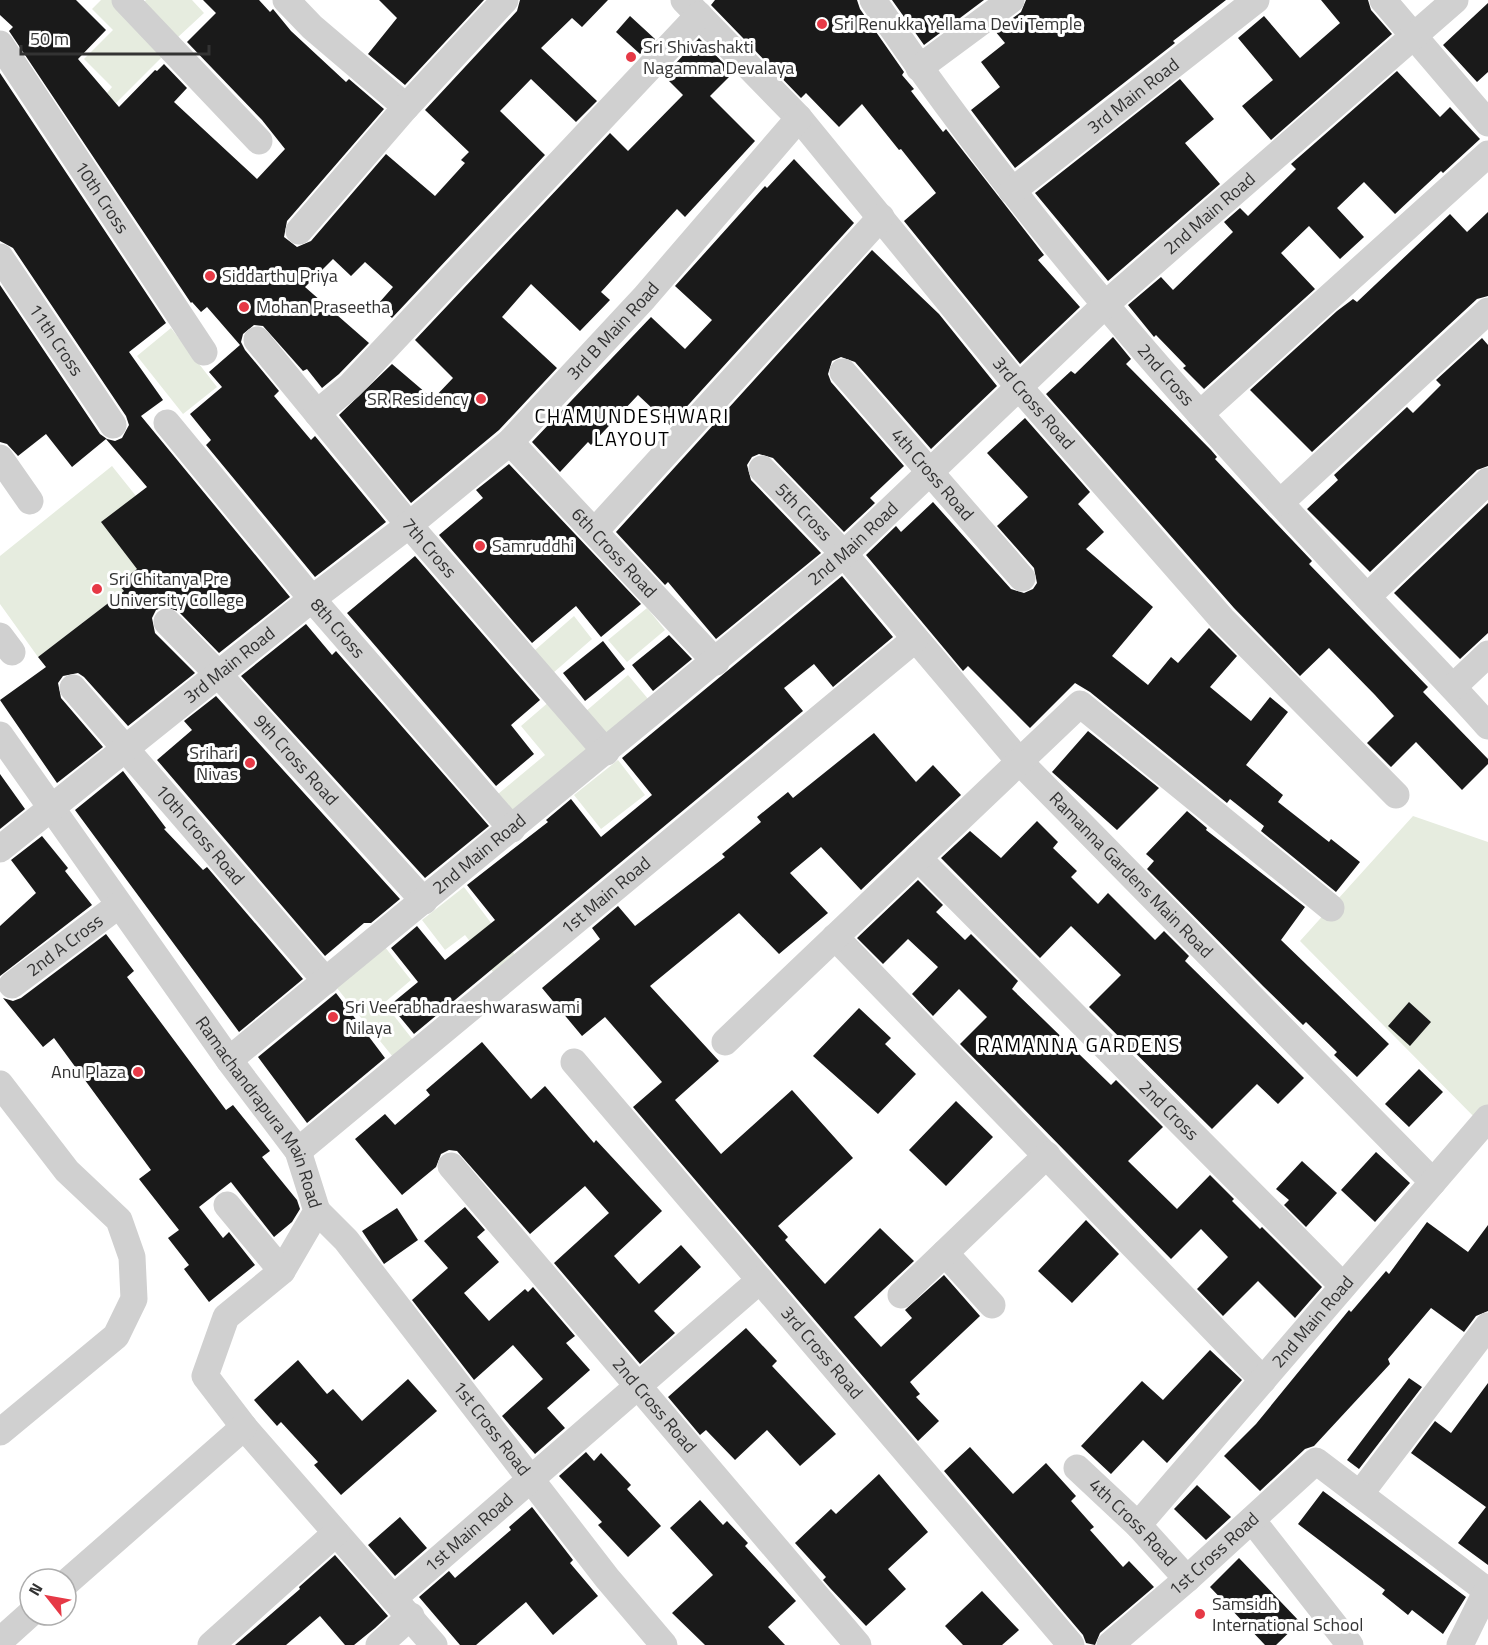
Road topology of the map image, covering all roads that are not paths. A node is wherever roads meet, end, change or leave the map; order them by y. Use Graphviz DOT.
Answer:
graph roads {
  1 [pos="124,0"];
  2 [pos="286,0"];
  3 [pos="506,0"];
  4 [pos="873,0"];
  5 [pos="1011,0"];
  6 [pos="1256,0"];
  7 [pos="1383,0"];
  8 [pos="1455,0"];
  9 [pos="692,8"];
  10 [pos="1414,37"];
  11 [pos="0,44"];
  12 [pos="919,68"];
  13 [pos="406,107"];
  14 [pos="799,118"];
  15 [pos="1488,123"];
  16 [pos="259,141"];
  17 [pos="1488,154"];
  18 [pos="1012,191"];
  19 [pos="881,217"];
  20 [pos="299,231"];
  21 [pos="0,256"];
  22 [pos="1107,303"];
  23 [pos="1488,311"];
  24 [pos="257,340"];
  25 [pos="204,352"];
  26 [pos="843,372"];
  27 [pos="1018,386"];
  28 [pos="317,413"];
  29 [pos="1200,414"];
  30 [pos="167,423"];
  31 [pos="113,425"];
  32 [pos="510,442"];
  33 [pos="0,458"];
  34 [pos="762,469"];
  35 [pos="930,472"];
  36 [pos="1488,481"];
  37 [pos="30,501"];
  38 [pos="1281,502"];
  39 [pos="410,525"];
  40 [pos="595,531"];
  41 [pos="844,554"];
  42 [pos="1022,578"];
  43 [pos="1367,597"];
  44 [pos="312,599"];
  45 [pos="167,622"];
  46 [pos="914,640"];
  47 [pos="1488,654"];
  48 [pos="716,662"];
  49 [pos="218,674"];
  50 [pos="1454,687"];
  51 [pos="74,688"];
  52 [pos="1488,726"];
  53 [pos="0,735"];
  54 [pos="124,748"];
  55 [pos="606,752"];
  56 [pos="1020,762"];
  57 [pos="1396,795"];
  58 [pos="51,810"];
  59 [pos="512,829"];
  60 [pos="0,849"];
  61 [pos="918,858"];
  62 [pos="424,901"];
  63 [pos="119,905"];
  64 [pos="1331,908"];
  65 [pos="835,937"];
  66 [pos="326,981"];
  67 [pos="12,985"];
  68 [pos="725,1042"];
  69 [pos="229,1060"];
  70 [pos="574,1062"];
  71 [pos="0,1084"];
  72 [pos="1488,1118"];
  73 [pos="298,1151"];
  74 [pos="1047,1155"];
  75 [pos="451,1166"];
  76 [pos="1433,1182"];
  77 [pos="227,1205"];
  78 [pos="317,1212"];
  79 [pos="945,1252"];
  80 [pos="282,1271"];
  81 [pos="760,1280"];
  82 [pos="1343,1286"];
  83 [pos="901,1295"];
  84 [pos="992,1305"];
  85 [pos="1488,1326"];
  86 [pos="1263,1380"];
  87 [pos="637,1387"];
  88 [pos="244,1427"];
  89 [pos="0,1432"];
  90 [pos="1077,1468"];
  91 [pos="531,1480"];
  92 [pos="1360,1494"];
  93 [pos="1252,1520"];
  94 [pos="1138,1525"];
  95 [pos="336,1533"];
  96 [pos="78,1572"];
  97 [pos="1187,1579"];
  98 [pos="1487,1589"];
  99 [pos="403,1607"];
  100 [pos="18,1625"];
  101 [pos="0,1641"];
  102 [pos="211,1645"];
  103 [pos="379,1645"];
  104 [pos="434,1645"];
  105 [pos="664,1645"];
  106 [pos="858,1645"];
  107 [pos="1071,1645"];
  108 [pos="1110,1645"];
  109 [pos="1350,1645"];
  110 [pos="1460,1645"];
  1 -- 16 [label="street"];
  2 -- 13 [label="street"];
  3 -- 13 [label="street"];
  4 -- 12 [label="street, 2nd Cross"];
  5 -- 12 [label="street"];
  6 -- 18 [label="street, 3rd Main Road"];
  7 -- 10 [label="street"];
  8 -- 10 [label="street, 2nd Main Road"];
  9 -- 14 [label="street, 3rd Cross Road"];
  9 -- 28 [label="street"];
  10 -- 15 [label="street"];
  10 -- 22 [label="street, 2nd Main Road"];
  11 -- 25 [label="street, 10th Cross"];
  12 -- 18 [label="street, 2nd Cross"];
  13 -- 20 [label="street"];
  14 -- 19 [label="street, 3rd Cross Road"];
  14 -- 32 [label="street, 3rd B Main Road"];
  17 -- 29 [label="street"];
  18 -- 22 [label="street, 2nd Cross"];
  19 -- 27 [label="street, 3rd Cross Road"];
  19 -- 40 [label="street"];
  21 -- 31 [label="street, 11th Cross"];
  22 -- 27 [label="street, 2nd Main Road"];
  22 -- 29 [label="street, 2nd Cross"];
  23 -- 38 [label="street"];
  24 -- 28 [label="street, 7th Cross"];
  26 -- 35 [label="street, 4th Cross Road"];
  27 -- 35 [label="street, 2nd Main Road"];
  27 -- 57 [label="street, 3rd Cross Road"];
  28 -- 39 [label="street, 7th Cross"];
  29 -- 38 [label="street, 2nd Cross"];
  30 -- 44 [label="street, 8th Cross"];
  32 -- 39 [label="street, 3rd B Main Road"];
  32 -- 40 [label="street, 6th Cross Road"];
  33 -- 37 [label="street"];
  34 -- 41 [label="street, 5th Cross"];
  35 -- 41 [label="street, 2nd Main Road"];
  35 -- 42 [label="street, 4th Cross Road"];
  36 -- 43 [label="street"];
  38 -- 43 [label="street, 2nd Cross"];
  39 -- 44 [label="street, 3rd Main Road"];
  39 -- 55 [label="street, 7th Cross"];
  40 -- 48 [label="street, 6th Cross Road"];
  41 -- 46 [label="street, Ramanna Gardens Main Road"];
  41 -- 48 [label="street, 2nd Main Road"];
  43 -- 50 [label="street, 2nd Cross"];
  44 -- 49 [label="street, 3rd Main Road"];
  44 -- 59 [label="street, 8th Cross"];
  45 -- 49 [label="street, 9th Cross Road"];
  46 -- 56 [label="street, Ramanna Gardens Main Road"];
  46 -- 73 [label="street, 1st Main Road"];
  47 -- 50 [label="street"];
  48 -- 55 [label="street, 2nd Main Road"];
  49 -- 54 [label="street, 3rd Main Road"];
  49 -- 62 [label="street, 9th Cross Road"];
  50 -- 52 [label="street, 2nd Cross"];
  51 -- 54 [label="street, 10th Cross Road"];
  53 -- 58 [label="street, Ramachandrapura Main Road"];
  54 -- 58 [label="street, 3rd Main Road"];
  54 -- 66 [label="street, 10th Cross Road"];
  55 -- 59 [label="street, 2nd Main Road"];
  56 -- 61 [label="street"];
  56 -- 64 [label="street"];
  56 -- 76 [label="street, Ramanna Gardens Main Road"];
  58 -- 60 [label="street, 3rd Main Road"];
  58 -- 63 [label="street, Ramachandrapura Main Road"];
  59 -- 62 [label="street, 2nd Main Road"];
  61 -- 65 [label="street"];
  61 -- 82 [label="street, 2nd Cross"];
  62 -- 66 [label="street, 2nd Main Road"];
  63 -- 67 [label="street, 2nd A Cross"];
  63 -- 69 [label="street, Ramachandrapura Main Road"];
  65 -- 68 [label="street"];
  65 -- 74 [label="street"];
  66 -- 69 [label="street, 2nd Main Road"];
  69 -- 73 [label="street, Ramachandrapura Main Road"];
  70 -- 81 [label="street, 3rd Cross Road"];
  71 -- 89 [label="street"];
  72 -- 76 [label="street, 2nd Main Road"];
  73 -- 78 [label="street, Ramachandrapura Main Road"];
  74 -- 79 [label="street"];
  74 -- 86 [label="street"];
  75 -- 87 [label="street, 2nd Cross Road"];
  76 -- 82 [label="street, 2nd Main Road"];
  77 -- 80 [label="street"];
  78 -- 80 [label="street, Ramachandrapura Main Road"];
  78 -- 91 [label="street, 1st Cross Road"];
  79 -- 83 [label="street"];
  79 -- 84 [label="street"];
  80 -- 88 [label="street, Ramachandrapura Main Road"];
  81 -- 87 [label="street, 1st Main Road"];
  81 -- 107 [label="street, 3rd Cross Road"];
  82 -- 86 [label="street, 2nd Main Road"];
  85 -- 92 [label="street"];
  86 -- 94 [label="street, 2nd Main Road"];
  87 -- 91 [label="street, 1st Main Road"];
  87 -- 106 [label="street, 2nd Cross Road"];
  88 -- 95 [label="street, Ramachandrapura Main Road"];
  88 -- 96 [label="street"];
  90 -- 94 [label="street, 4th Cross Road"];
  91 -- 99 [label="street, 1st Main Road"];
  91 -- 105 [label="street, 1st Cross Road"];
  92 -- 93 [label="street, 1st Cross Road"];
  92 -- 98 [label="street"];
  93 -- 97 [label="street, 1st Cross Road"];
  93 -- 109 [label="street"];
  94 -- 97 [label="street, 4th Cross Road"];
  95 -- 99 [label="street, Ramachandrapura Main Road"];
  95 -- 102 [label="street"];
  97 -- 108 [label="street, 1st Cross Road"];
  98 -- 110 [label="street"];
  99 -- 103 [label="street, 1st Main Road"];
  99 -- 104 [label="street, Ramachandrapura Main Road"];
  100 -- 101 [label="street"];
}
